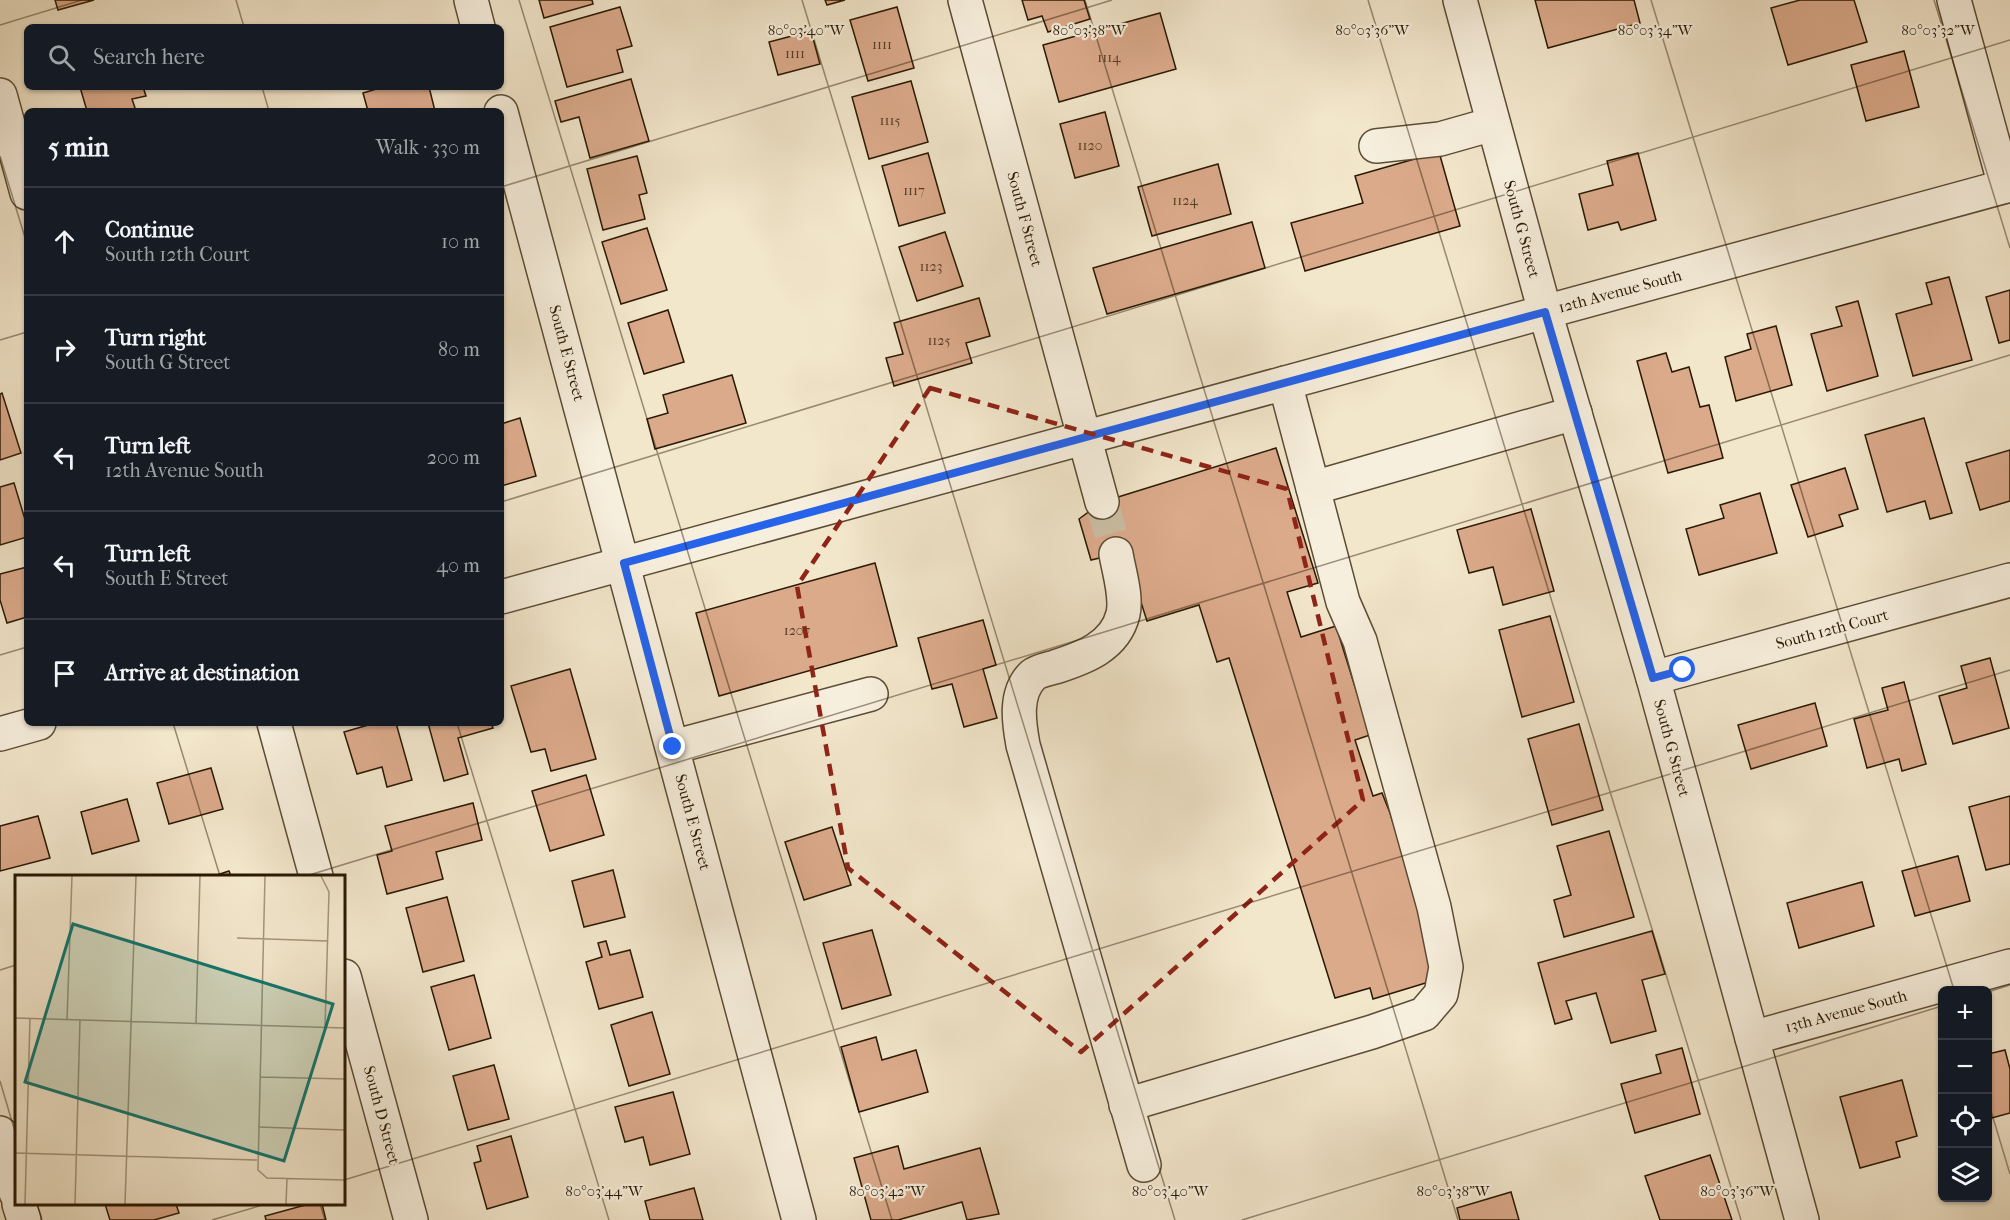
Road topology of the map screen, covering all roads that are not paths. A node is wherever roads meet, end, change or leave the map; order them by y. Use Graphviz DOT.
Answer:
graph roads {
  1 [pos="471,0"];
  2 [pos="965,0"];
  3 [pos="1460,0"];
  4 [pos="1954,0"];
  5 [pos="477,24"];
  6 [pos="495,90"];
  7 [pos="0,95"];
  8 [pos="500,108"];
  9 [pos="504,122"];
  10 [pos="1493,124"];
  11 [pos="1376,146"];
  12 [pos="24,182"];
  13 [pos="2007,186"];
  14 [pos="1545,312"];
  15 [pos="1285,383"];
  16 [pos="1575,413"];
  17 [pos="1084,438"];
  18 [pos="1313,488"];
  19 [pos="1102,502"];
  20 [pos="1116,554"];
  21 [pos="624,563"];
  22 [pos="2010,580"];
  23 [pos="504,596"];
  24 [pos="1653,678"];
  25 [pos="871,694"];
  26 [pos="28,726"];
  27 [pos="275,726"];
  28 [pos="0,734"];
  29 [pos="673,747"];
  30 [pos="316,875"];
  31 [pos="2010,966"];
  32 [pos="345,980"];
  33 [pos="1752,1038"];
  34 [pos="1126,1105"];
  35 [pos="0,1133"];
  36 [pos="1144,1165"];
  37 [pos="15,1189"];
  38 [pos="20,1205"];
  39 [pos="24,1220"];
  40 [pos="411,1220"];
  41 [pos="799,1220"];
  42 [pos="1802,1220"];
  1 -- 5 [label="street"];
  2 -- 17 [label="street, South F Street"];
  3 -- 10 [label="street, South G Street"];
  4 -- 13 [label="street"];
  6 -- 8 [label="street, South E Street"];
  7 -- 12 [label="street"];
  9 -- 21 [label="street, South E Street"];
  10 -- 11 [label="street"];
  10 -- 14 [label="street, South G Street"];
  13 -- 14 [label="street, 12th Avenue South"];
  14 -- 15 [label="street, 12th Avenue South"];
  14 -- 16 [label="street, South G Street"];
  15 -- 17 [label="street, 12th Avenue South"];
  15 -- 18 [label="street"];
  16 -- 18 [label="street"];
  16 -- 24 [label="street, South G Street"];
  17 -- 19 [label="street, South F Street"];
  17 -- 21 [label="street, 12th Avenue South"];
  18 -- 34 [label="street"];
  20 -- 34 [label="street"];
  21 -- 23 [label="street, 12th Avenue South"];
  21 -- 29 [label="street, South E Street"];
  22 -- 24 [label="street, South 12th Court"];
  24 -- 33 [label="street, South G Street"];
  25 -- 29 [label="street"];
  26 -- 28 [label="street"];
  27 -- 30 [label="street"];
  29 -- 41 [label="street, South E Street"];
  31 -- 33 [label="street, 13th Avenue South"];
  32 -- 40 [label="street, South D Street"];
  33 -- 42 [label="street, South G Street"];
  34 -- 36 [label="street"];
  35 -- 37 [label="street"];
  38 -- 39 [label="street"];
}
